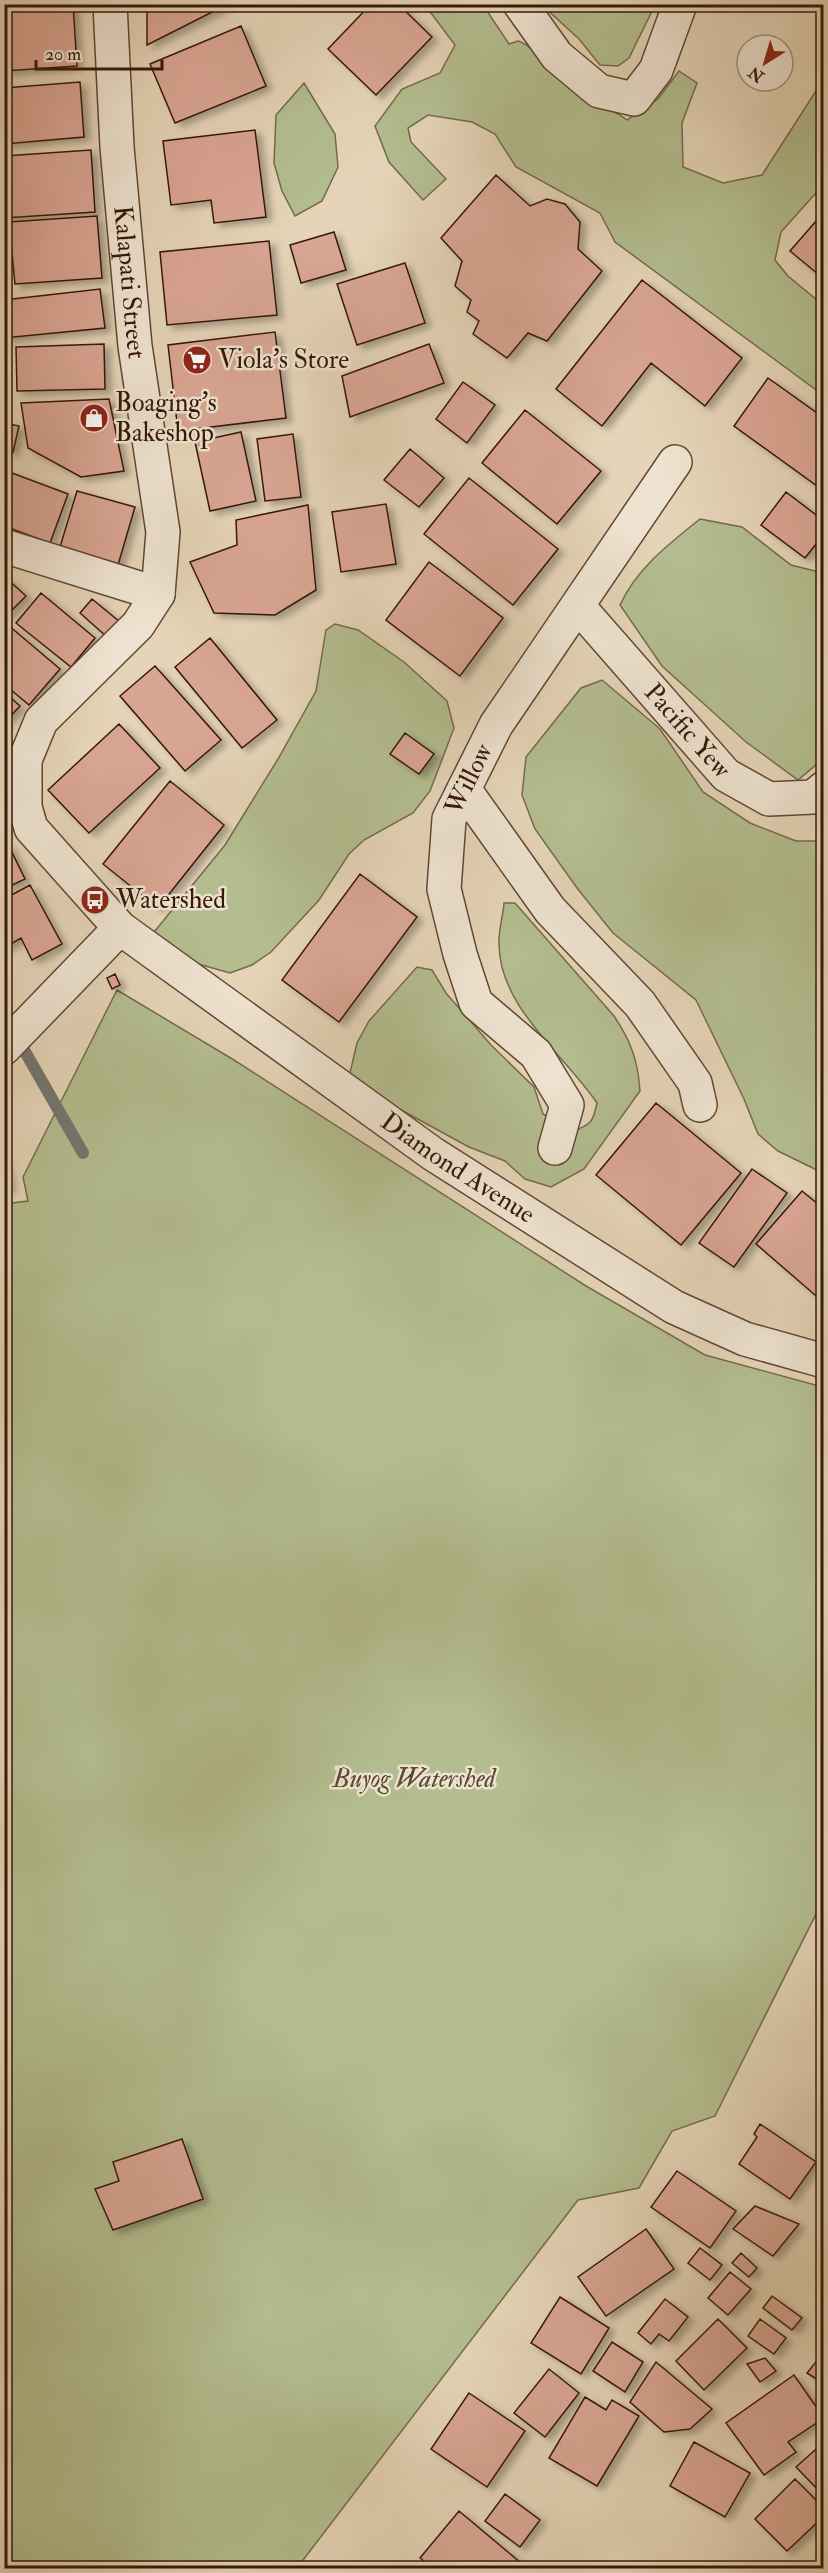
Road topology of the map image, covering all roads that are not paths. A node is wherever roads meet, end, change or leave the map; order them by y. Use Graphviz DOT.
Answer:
graph roads {
  1 [pos="110,4"];
  2 [pos="520,4"];
  3 [pos="680,4"];
  4 [pos="675,462"];
  5 [pos="4,546"];
  6 [pos="158,594"];
  7 [pos="578,606"];
  8 [pos="824,788"];
  9 [pos="464,789"];
  10 [pos="120,928"];
  11 [pos="4,1048"];
  12 [pos="700,1105"];
  13 [pos="555,1148"];
  14 [pos="824,1360"];
  1 -- 6 [label="street, Kalapati Street"];
  2 -- 3 [label="street"];
  4 -- 7 [label="street, Willow"];
  5 -- 6 [label="street"];
  6 -- 10 [label="street, Kalapati Street"];
  7 -- 8 [label="street, Pacific Yew"];
  7 -- 9 [label="street, Willow"];
  9 -- 12 [label="street"];
  9 -- 13 [label="street, Willow"];
  10 -- 11 [label="street"];
  10 -- 14 [label="street, Diamond Avenue"];
}
